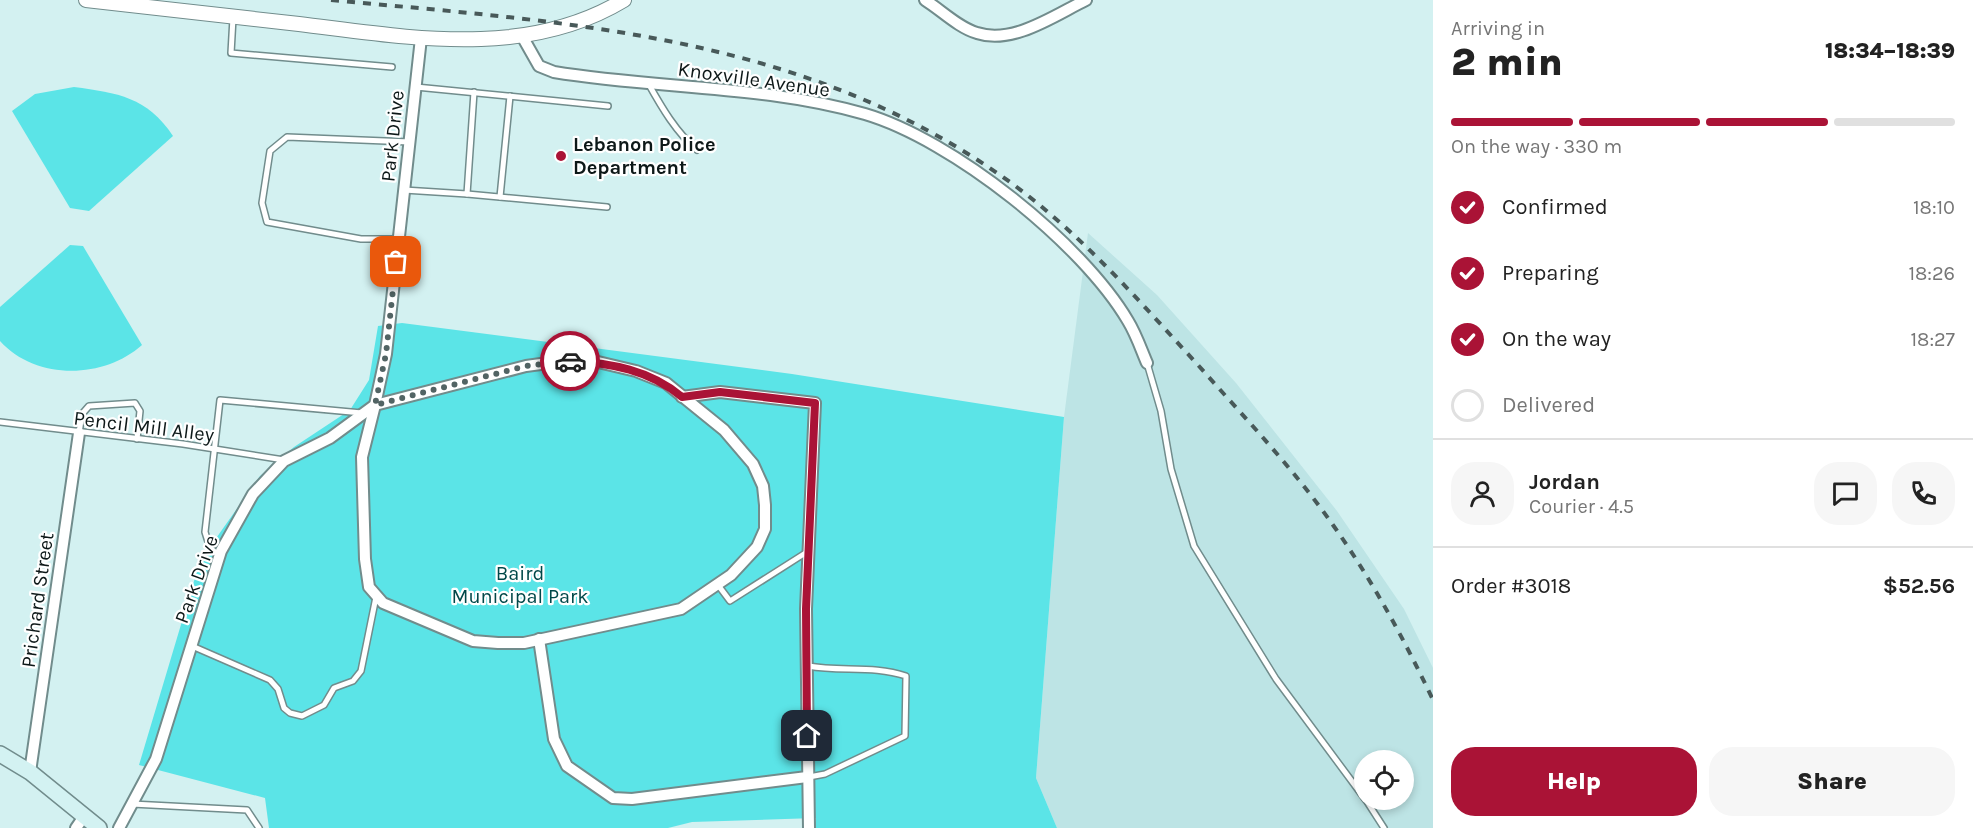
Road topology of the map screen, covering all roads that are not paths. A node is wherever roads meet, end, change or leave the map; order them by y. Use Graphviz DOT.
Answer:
graph roads {
  1 [pos="86,0"];
  2 [pos="624,0"];
  3 [pos="926,0"];
  4 [pos="1086,0"];
  5 [pos="234,17"];
  6 [pos="522,36"];
  7 [pos="421,38"];
  8 [pos="392,67"];
  9 [pos="648,83"];
  10 [pos="416,87"];
  11 [pos="474,93"];
  12 [pos="510,96"];
  13 [pos="608,106"];
  14 [pos="410,142"];
  15 [pos="697,150"];
  16 [pos="404,190"];
  17 [pos="467,195"];
  18 [pos="500,198"];
  19 [pos="607,207"];
  20 [pos="399,239"];
  21 [pos="1147,363"];
  22 [pos="682,397"];
  23 [pos="375,405"];
  24 [pos="363,413"];
  25 [pos="0,422"];
  26 [pos="79,433"];
  27 [pos="137,440"];
  28 [pos="214,449"];
  29 [pos="284,460"];
  30 [pos="810,550"];
  31 [pos="220,556"];
  32 [pos="717,585"];
  33 [pos="377,596"];
  34 [pos="539,639"];
  35 [pos="192,646"];
  36 [pos="806,666"];
  37 [pos="0,754"];
  38 [pos="30,772"];
  39 [pos="807,777"];
  40 [pos="1354,784"];
  41 [pos="132,804"];
  42 [pos="1372,810"];
  43 [pos="85,815"];
  44 [pos="76,828"];
  45 [pos="99,828"];
  46 [pos="119,828"];
  47 [pos="259,828"];
  48 [pos="809,828"];
  49 [pos="1384,828"];
  1 -- 5 [label="street"];
  2 -- 6 [label="street"];
  3 -- 4 [label="street"];
  5 -- 7 [label="street"];
  5 -- 8 [label="lane"];
  6 -- 7 [label="street"];
  6 -- 9 [label="street, Knoxville Avenue"];
  7 -- 10 [label="street, Park Drive"];
  9 -- 15 [label="lane"];
  9 -- 21 [label="street, Knoxville Avenue"];
  10 -- 11 [label="lane"];
  10 -- 14 [label="street, Park Drive"];
  11 -- 12 [label="lane"];
  11 -- 17 [label="lane"];
  12 -- 13 [label="lane"];
  12 -- 18 [label="lane"];
  14 -- 16 [label="street, Park Drive"];
  14 -- 20 [label="lane"];
  16 -- 17 [label="lane"];
  16 -- 20 [label="street, Park Drive"];
  17 -- 18 [label="lane"];
  18 -- 19 [label="lane"];
  20 -- 23 [label="street, Park Drive"];
  21 -- 40 [label="lane"];
  22 -- 23 [label="street"];
  22 -- 30 [label="street"];
  22 -- 32 [label="street"];
  23 -- 24 [label="street, Park Drive"];
  23 -- 33 [label="street"];
  24 -- 28 [label="lane"];
  24 -- 29 [label="street, Park Drive"];
  25 -- 26 [label="lane, Pencil Mill Alley"];
  26 -- 27 [label="lane, Pencil Mill Alley"];
  26 -- 27 [label="lane"];
  26 -- 38 [label="street, Prichard Street"];
  27 -- 28 [label="lane, Pencil Mill Alley"];
  28 -- 29 [label="lane, Pencil Mill Alley"];
  28 -- 31 [label="lane"];
  29 -- 31 [label="street, Park Drive"];
  30 -- 32 [label="lane"];
  30 -- 36 [label="street"];
  31 -- 35 [label="street, Park Drive"];
  32 -- 34 [label="street"];
  33 -- 34 [label="street"];
  33 -- 35 [label="lane"];
  34 -- 39 [label="street"];
  35 -- 41 [label="street, Park Drive"];
  36 -- 39 [label="street"];
  36 -- 39 [label="lane"];
  37 -- 38 [label="main road"];
  38 -- 43 [label="main road"];
  39 -- 48 [label="street"];
  41 -- 46 [label="street, Park Drive"];
  41 -- 47 [label="lane"];
  42 -- 49 [label="lane"];
  43 -- 44 [label="street"];
  43 -- 45 [label="main road"];
}
